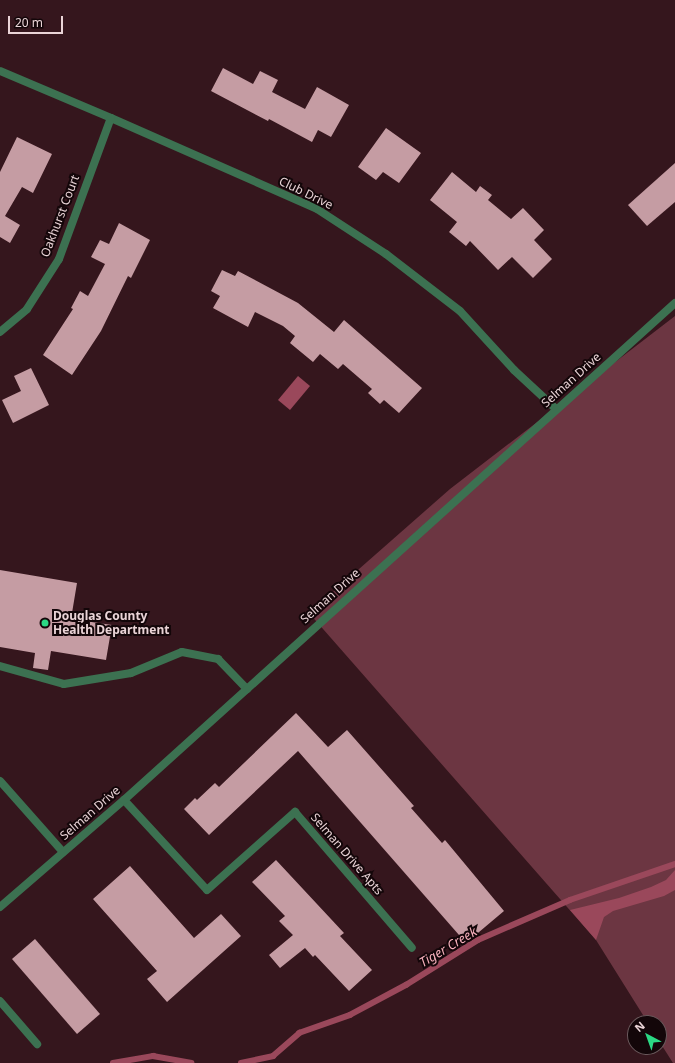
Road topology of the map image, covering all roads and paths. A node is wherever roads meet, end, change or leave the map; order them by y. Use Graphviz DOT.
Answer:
graph roads {
  1 [pos="0,71"];
  2 [pos="111,118"];
  3 [pos="675,303"];
  4 [pos="0,332"];
  5 [pos="556,409"];
  6 [pos="0,666"];
  7 [pos="247,689"];
  8 [pos="0,781"];
  9 [pos="124,800"];
  10 [pos="63,852"];
  11 [pos="0,907"];
  12 [pos="412,948"];
  13 [pos="0,1001"];
  14 [pos="37,1044"];
  1 -- 2 [label="street, Club Drive"];
  2 -- 4 [label="street, Oakhurst Court"];
  2 -- 5 [label="street, Club Drive"];
  3 -- 5 [label="street, Selman Drive"];
  5 -- 7 [label="street, Selman Drive"];
  6 -- 7 [label="street"];
  7 -- 9 [label="street, Selman Drive"];
  8 -- 10 [label="street"];
  9 -- 10 [label="street, Selman Drive"];
  9 -- 12 [label="street, Selman Drive Apts"];
  10 -- 11 [label="street, Selman Drive"];
  13 -- 14 [label="street"];
}
